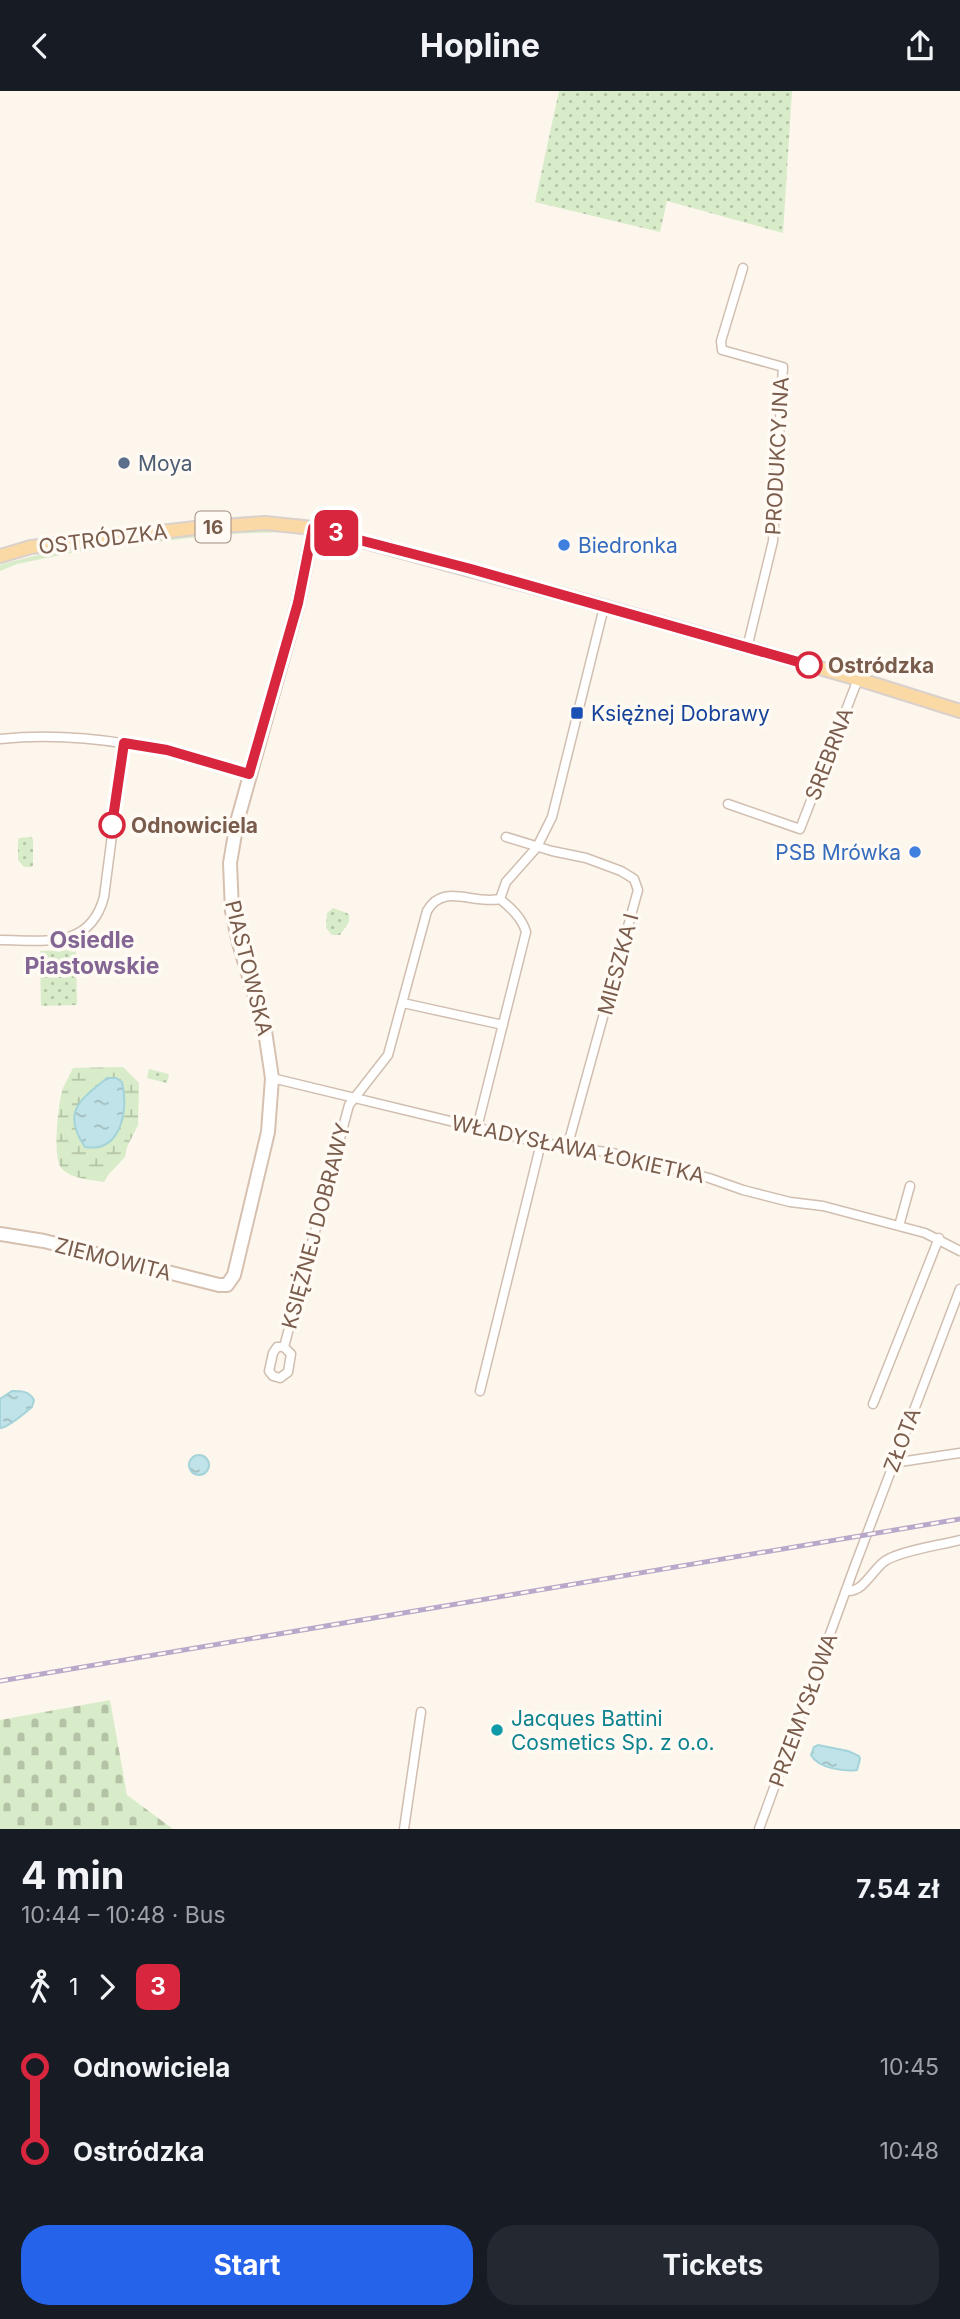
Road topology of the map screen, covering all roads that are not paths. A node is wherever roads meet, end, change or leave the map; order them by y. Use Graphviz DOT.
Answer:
graph roads {
  1 [pos="743,268"];
  2 [pos="313,528"];
  3 [pos="0,556"];
  4 [pos="604,607"];
  5 [pos="747,648"];
  6 [pos="858,679"];
  7 [pos="960,711"];
  8 [pos="0,739"];
  9 [pos="124,743"];
  10 [pos="249,774"];
  11 [pos="728,804"];
  12 [pos="506,837"];
  13 [pos="537,847"];
  14 [pos="500,899"];
  15 [pos="0,940"];
  16 [pos="403,1003"];
  17 [pos="503,1025"];
  18 [pos="272,1078"];
  19 [pos="353,1098"];
  20 [pos="477,1128"];
  21 [pos="541,1143"];
  22 [pos="563,1147"];
  23 [pos="910,1186"];
  24 [pos="899,1226"];
  25 [pos="0,1234"];
  26 [pos="939,1238"];
  27 [pos="960,1251"];
  28 [pos="226,1285"];
  29 [pos="960,1289"];
  30 [pos="284,1346"];
  31 [pos="480,1391"];
  32 [pos="873,1404"];
  33 [pos="960,1453"];
  34 [pos="894,1463"];
  35 [pos="960,1540"];
  36 [pos="847,1591"];
  37 [pos="421,1712"];
  38 [pos="404,1829"];
  39 [pos="759,1829"];
  1 -- 5 [label="street, PRODUKCYJNA"];
  2 -- 3 [label="main road, OSTRÓDZKA / 16"];
  2 -- 4 [label="main road, OSTRÓDZKA / 16"];
  2 -- 10 [label="street, PIASTOWSKA"];
  4 -- 5 [label="main road, OSTRÓDZKA / 16"];
  4 -- 13 [label="street"];
  5 -- 6 [label="main road, OSTRÓDZKA / 16"];
  6 -- 7 [label="main road, 16"];
  6 -- 11 [label="street, SREBRNA"];
  8 -- 9 [label="street"];
  9 -- 10 [label="street"];
  9 -- 15 [label="street"];
  10 -- 18 [label="street, PIASTOWSKA"];
  12 -- 13 [label="street"];
  13 -- 14 [label="street"];
  13 -- 22 [label="street, MIESZKA I"];
  14 -- 16 [label="street, KSIĘŻNEJ DOBRAWY"];
  14 -- 17 [label="street"];
  16 -- 17 [label="street"];
  16 -- 19 [label="street, KSIĘŻNEJ DOBRAWY"];
  17 -- 20 [label="street"];
  18 -- 19 [label="street, WŁADYSŁAWA ŁOKIETKA"];
  18 -- 28 [label="street, PIASTOWSKA"];
  19 -- 20 [label="street, WŁADYSŁAWA ŁOKIETKA"];
  19 -- 30 [label="street, KSIĘŻNEJ DOBRAWY"];
  20 -- 21 [label="street, WŁADYSŁAWA ŁOKIETKA"];
  21 -- 22 [label="street, WŁADYSŁAWA ŁOKIETKA"];
  21 -- 31 [label="street"];
  22 -- 24 [label="street, WŁADYSŁAWA ŁOKIETKA"];
  23 -- 24 [label="street"];
  24 -- 26 [label="street, WŁADYSŁAWA ŁOKIETKA"];
  25 -- 28 [label="street, ZIEMOWITA"];
  26 -- 27 [label="street, WŁADYSŁAWA ŁOKIETKA"];
  26 -- 32 [label="street"];
  29 -- 34 [label="street, ZŁOTA"];
  33 -- 34 [label="street"];
  34 -- 36 [label="street, ZŁOTA"];
  35 -- 36 [label="street"];
  36 -- 39 [label="street, PRZEMYSŁOWA"];
  37 -- 38 [label="street"];
}
